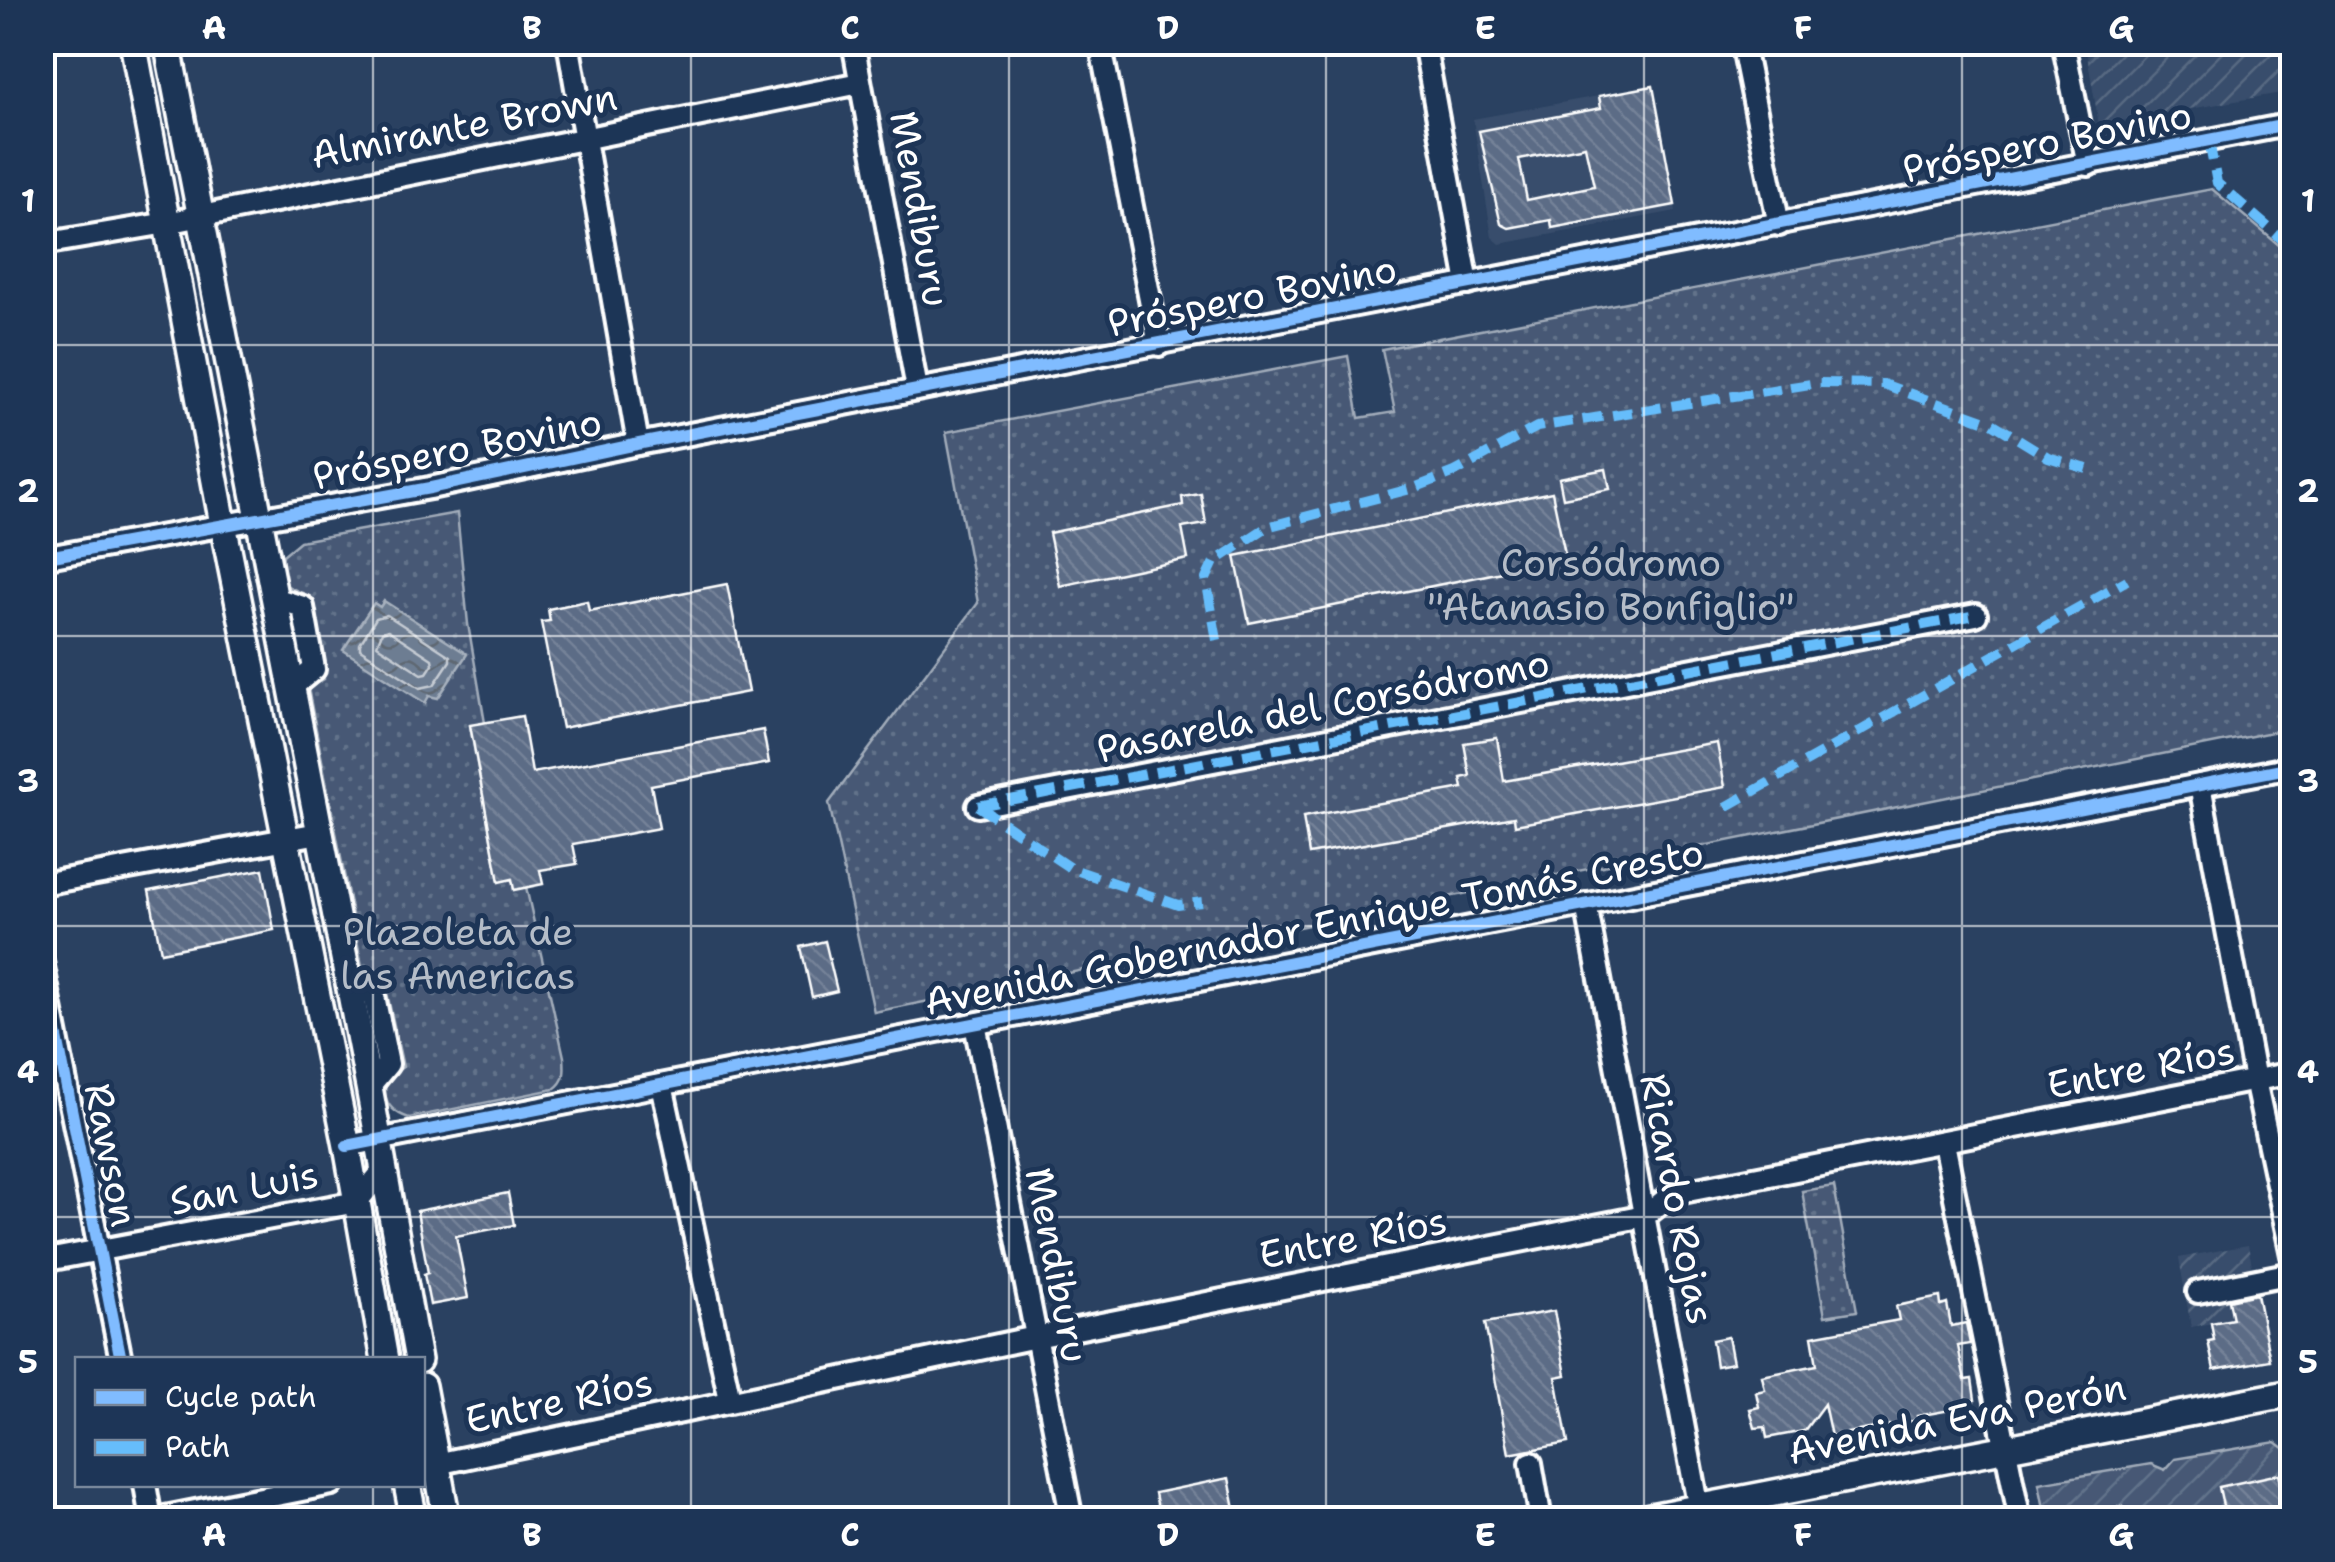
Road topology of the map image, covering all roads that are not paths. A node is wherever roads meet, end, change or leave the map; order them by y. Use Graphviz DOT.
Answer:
graph roads {
  1 [pos="133,42"];
  2 [pos="168,42"];
  3 [pos="568,42"];
  4 [pos="853,42"];
  5 [pos="1100,42"];
  6 [pos="1424,42"];
  7 [pos="1742,42"];
  8 [pos="2064,42"];
  9 [pos="860,82"];
  10 [pos="2292,124"];
  11 [pos="585,137"];
  12 [pos="2088,165"];
  13 [pos="200,214"];
  14 [pos="168,223"];
  15 [pos="1779,226"];
  16 [pos="42,244"];
  17 [pos="1468,284"];
  18 [pos="1159,345"];
  19 [pos="917,389"];
  20 [pos="638,444"];
  21 [pos="257,518"];
  22 [pos="223,524"];
  23 [pos="42,558"];
  24 [pos="1976,615"];
  25 [pos="2292,766"];
  26 [pos="2200,786"];
  27 [pos="978,806"];
  28 [pos="318,833"];
  29 [pos="286,839"];
  30 [pos="42,884"];
  31 [pos="1586,904"];
  32 [pos="42,962"];
  33 [pos="975,1024"];
  34 [pos="2292,1073"];
  35 [pos="2256,1080"];
  36 [pos="662,1085"];
  37 [pos="378,1140"];
  38 [pos="1944,1143"];
  39 [pos="347,1146"];
  40 [pos="384,1169"];
  41 [pos="357,1202"];
  42 [pos="1645,1216"];
  43 [pos="100,1251"];
  44 [pos="2292,1255"];
  45 [pos="42,1260"];
  46 [pos="2292,1273"];
  47 [pos="2198,1292"];
  48 [pos="1036,1338"];
  49 [pos="119,1357"];
  50 [pos="384,1357"];
  51 [pos="417,1357"];
  52 [pos="2292,1392"];
  53 [pos="730,1400"];
  54 [pos="425,1420"];
  55 [pos="2004,1446"];
  56 [pos="1530,1463"];
  57 [pos="429,1465"];
  58 [pos="145,1487"];
  59 [pos="316,1487"];
  60 [pos="408,1487"];
  61 [pos="1700,1513"];
  62 [pos="151,1519"];
  63 [pos="414,1520"];
  64 [pos="447,1520"];
  65 [pos="1072,1520"];
  66 [pos="1541,1520"];
  67 [pos="1635,1520"];
  68 [pos="2020,1520"];
  1 -- 14 [label="main road"];
  2 -- 13 [label="main road"];
  3 -- 11 [label="street"];
  4 -- 9 [label="street, Mendiburu"];
  5 -- 18 [label="street"];
  6 -- 17 [label="street"];
  7 -- 15 [label="street"];
  8 -- 12 [label="street"];
  9 -- 11 [label="street, Almirante Brown"];
  9 -- 19 [label="street, Mendiburu"];
  10 -- 12 [label="street, Próspero Bovino"];
  11 -- 13 [label="street, Almirante Brown"];
  11 -- 20 [label="street"];
  12 -- 15 [label="street, Próspero Bovino"];
  13 -- 14 [label="street, Almirante Brown"];
  13 -- 21 [label="main road"];
  14 -- 16 [label="street"];
  14 -- 22 [label="main road"];
  15 -- 17 [label="street, Próspero Bovino"];
  17 -- 18 [label="street, Próspero Bovino"];
  18 -- 19 [label="street, Próspero Bovino"];
  19 -- 20 [label="street, Próspero Bovino"];
  20 -- 21 [label="street, Próspero Bovino"];
  21 -- 22 [label="street, Próspero Bovino"];
  21 -- 28 [label="main road"];
  22 -- 23 [label="street, Próspero Bovino"];
  22 -- 29 [label="main road"];
  24 -- 27 [label="street, Pasarela del Corsódromo"];
  25 -- 26 [label="street, Avenida Gobernador Enrique Tomás Cresto"];
  26 -- 31 [label="street, Avenida Gobernador Enrique Tomás Cresto"];
  26 -- 35 [label="street"];
  28 -- 29 [label="street"];
  28 -- 37 [label="main road"];
  29 -- 30 [label="street"];
  29 -- 39 [label="main road"];
  31 -- 33 [label="street, Avenida Gobernador Enrique Tomás Cresto"];
  31 -- 42 [label="street, Ricardo Rojas"];
  32 -- 43 [label="street, Rawson"];
  33 -- 36 [label="street, Avenida Gobernador Enrique Tomás Cresto"];
  33 -- 48 [label="street, Mendiburu"];
  34 -- 35 [label="street, Entre Ríos"];
  35 -- 38 [label="street, Entre Ríos"];
  35 -- 44 [label="street"];
  36 -- 37 [label="street, Avenida Gobernador Enrique Tomás Cresto"];
  36 -- 53 [label="street"];
  37 -- 39 [label="street, Avenida Gobernador Enrique Tomás Cresto"];
  37 -- 40 [label="main road"];
  38 -- 42 [label="street, Entre Ríos"];
  38 -- 55 [label="street"];
  39 -- 41 [label="main road"];
  40 -- 41 [label="street, San Luis"];
  40 -- 51 [label="main road"];
  41 -- 43 [label="street, San Luis"];
  41 -- 50 [label="main road"];
  42 -- 48 [label="street, Entre Ríos"];
  42 -- 61 [label="street, Ricardo Rojas"];
  43 -- 45 [label="street, San Luis"];
  43 -- 49 [label="street, Rawson"];
  46 -- 47 [label="street"];
  48 -- 53 [label="street, Entre Ríos"];
  48 -- 65 [label="street, Mendiburu"];
  52 -- 55 [label="main road, Avenida Eva Perón"];
  53 -- 57 [label="street, Entre Ríos"];
  54 -- 57 [label="main road"];
  55 -- 61 [label="main road, Avenida Eva Perón"];
  55 -- 68 [label="street"];
  56 -- 66 [label="street"];
  57 -- 64 [label="main road"];
  58 -- 62 [label="street"];
  59 -- 62 [label="street"];
  60 -- 63 [label="main road"];
  61 -- 67 [label="main road, Avenida Eva Perón"];
}
